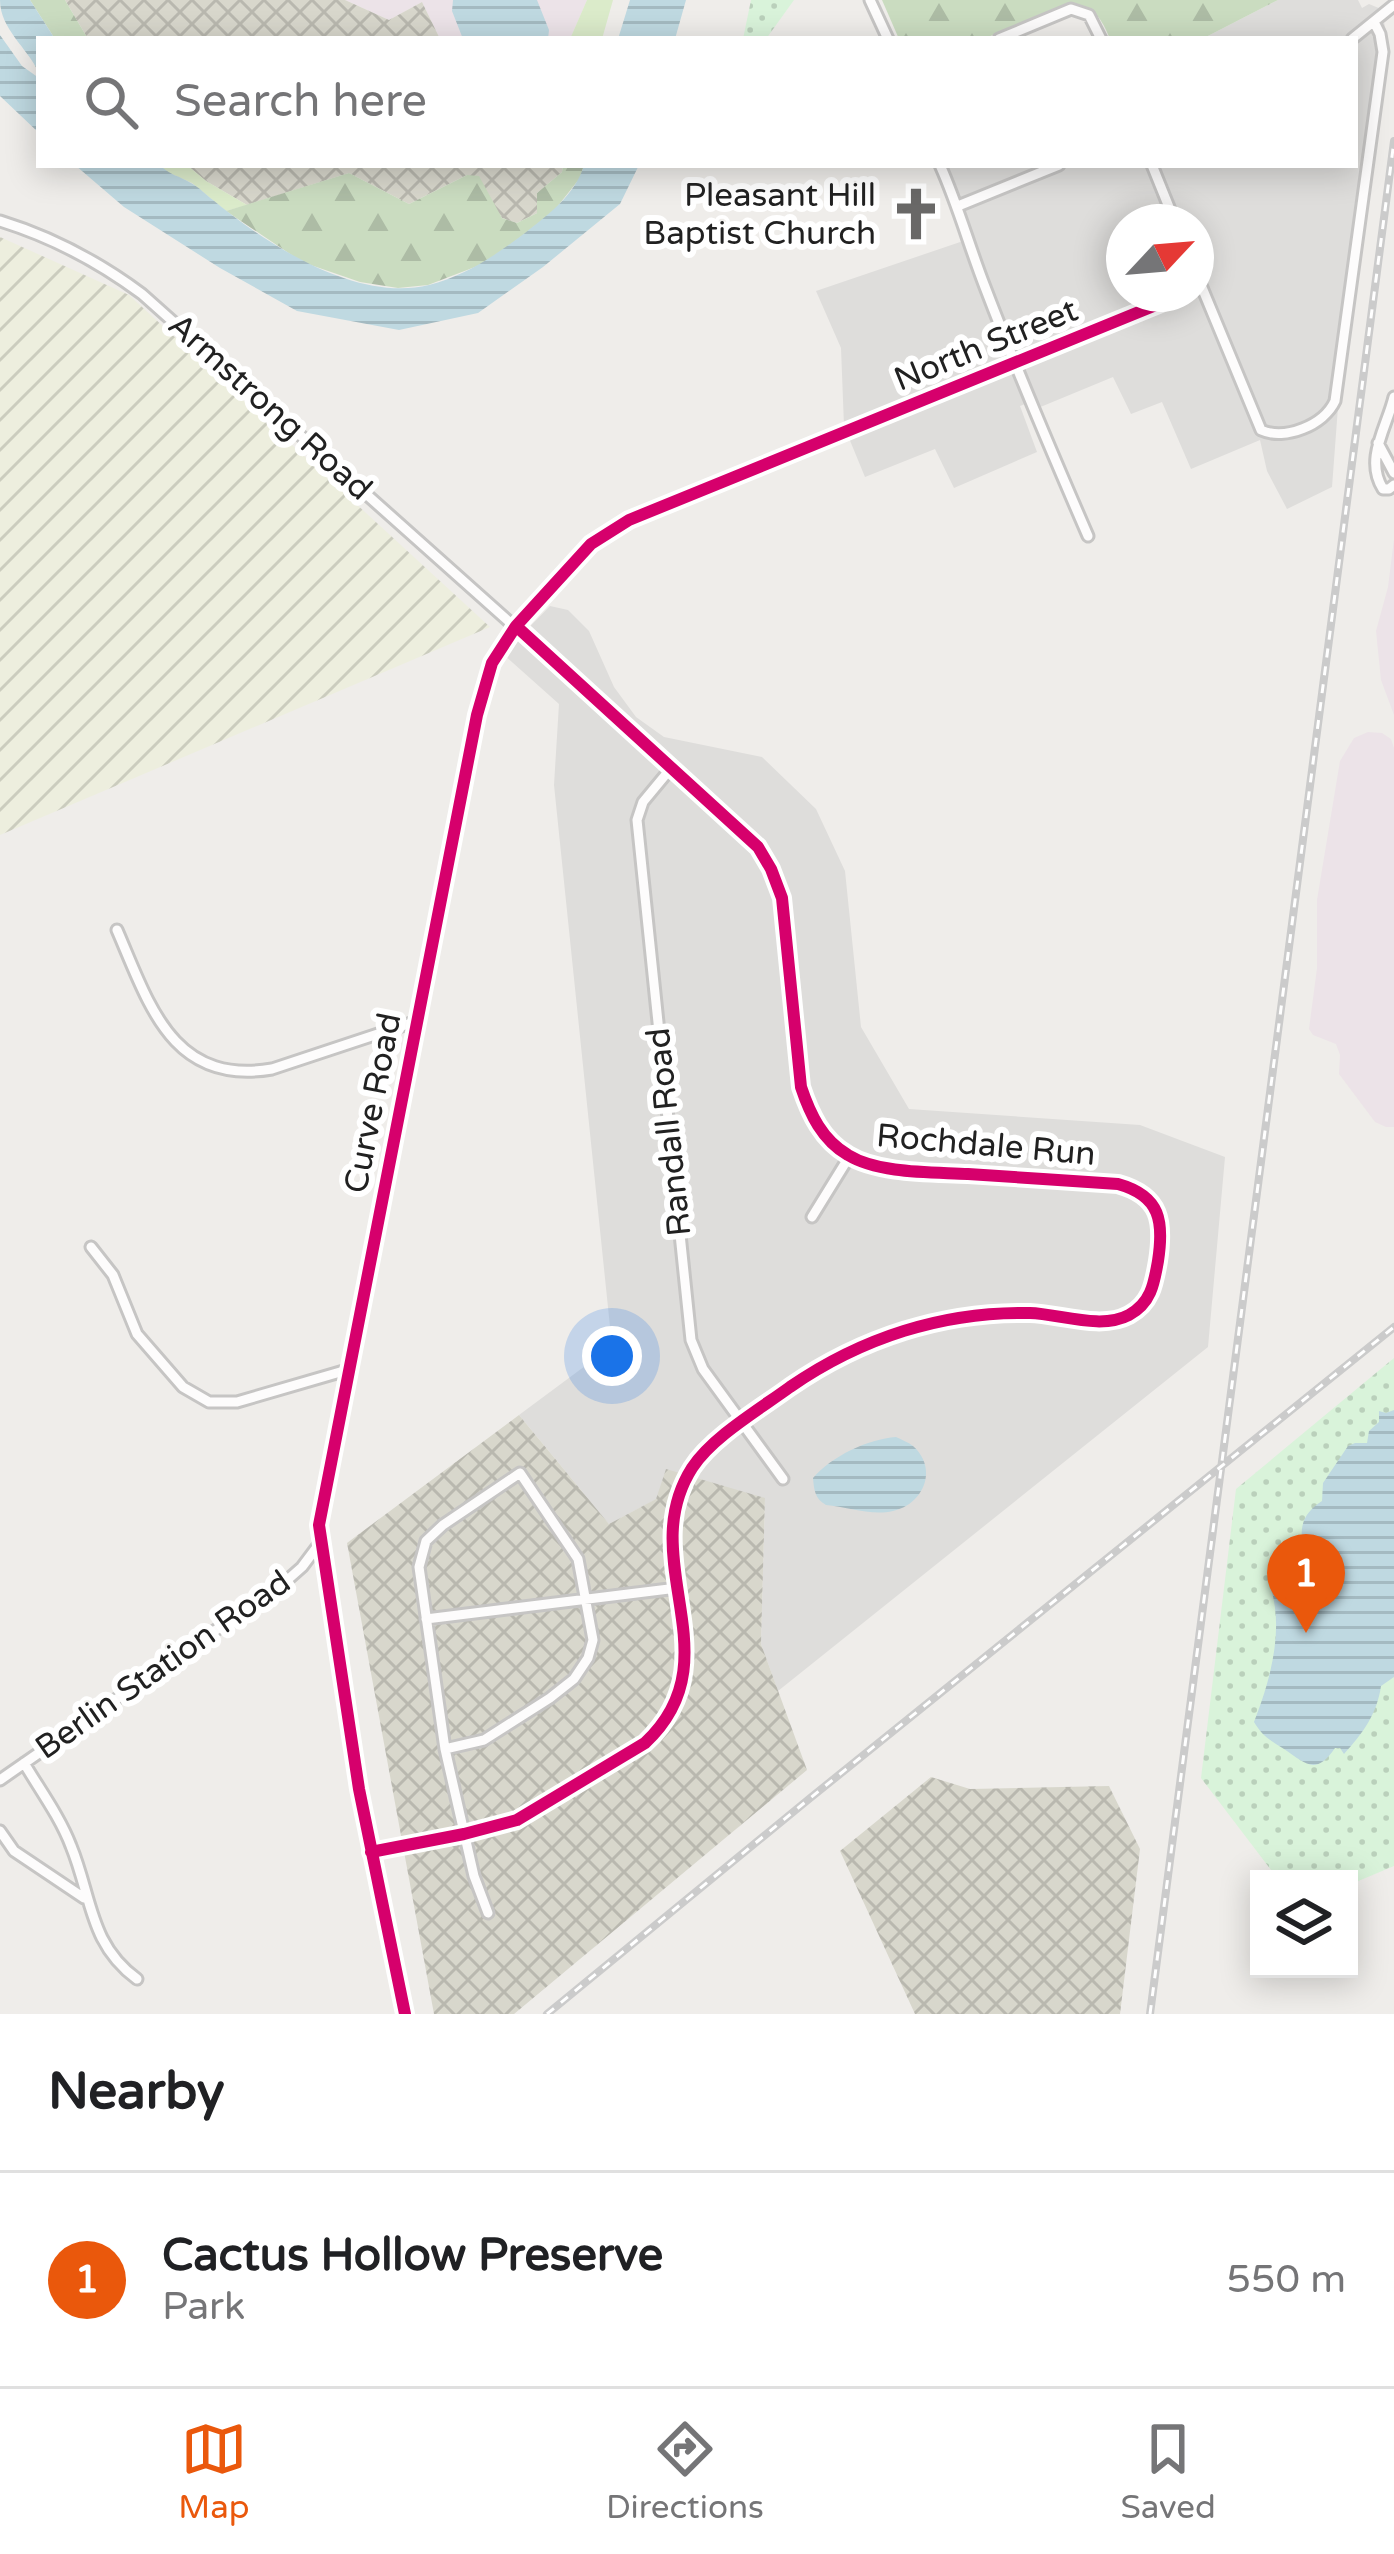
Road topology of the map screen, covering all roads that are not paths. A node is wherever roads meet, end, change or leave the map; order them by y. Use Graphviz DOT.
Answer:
graph roads {
  1 [pos="870,0"];
  2 [pos="1394,5"];
  3 [pos="1374,22"];
  4 [pos="887,36"];
  5 [pos="1006,36"];
  6 [pos="1100,36"];
  7 [pos="1356,36"];
  8 [pos="941,168"];
  9 [pos="1052,168"];
  10 [pos="1153,168"];
  11 [pos="1168,204"];
  12 [pos="958,206"];
  13 [pos="0,221"];
  14 [pos="1138,312"];
  15 [pos="1209,312"];
  16 [pos="1014,362"];
  17 [pos="1394,397"];
  18 [pos="875,419"];
  19 [pos="1378,443"];
  20 [pos="1394,473"];
  21 [pos="1394,485"];
  22 [pos="1088,536"];
  23 [pos="516,627"];
  24 [pos="672,767"];
  25 [pos="117,929"];
  26 [pos="417,1021"];
  27 [pos="849,1157"];
  28 [pos="812,1217"];
  29 [pos="91,1247"];
  30 [pos="347,1370"];
  31 [pos="742,1423"];
  32 [pos="783,1479"];
  33 [pos="320,1543"];
  34 [pos="677,1588"];
  35 [pos="586,1599"];
  36 [pos="426,1619"];
  37 [pos="445,1749"];
  38 [pos="24,1763"];
  39 [pos="0,1780"];
  40 [pos="0,1832"];
  41 [pos="464,1834"];
  42 [pos="371,1852"];
  43 [pos="86,1899"];
  44 [pos="488,1913"];
  45 [pos="137,1979"];
  46 [pos="405,2014"];
  1 -- 4 [label="street"];
  2 -- 3 [label="street"];
  3 -- 7 [label="street"];
  3 -- 15 [label="street"];
  5 -- 6 [label="street"];
  8 -- 12 [label="street"];
  9 -- 12 [label="street"];
  10 -- 11 [label="street"];
  12 -- 16 [label="street"];
  13 -- 23 [label="street, Armstrong Road"];
  14 -- 16 [label="street, North Street"];
  16 -- 18 [label="street, North Street"];
  16 -- 22 [label="street"];
  17 -- 19 [label="street"];
  18 -- 23 [label="street, Curve Road"];
  19 -- 20 [label="street"];
  19 -- 21 [label="street"];
  23 -- 24 [label="street, Rochdale Run"];
  23 -- 26 [label="street, Curve Road"];
  24 -- 27 [label="street, Rochdale Run"];
  24 -- 31 [label="street, Randall Road"];
  25 -- 26 [label="street"];
  26 -- 30 [label="street, Curve Road"];
  27 -- 28 [label="street"];
  27 -- 31 [label="street, Rochdale Run"];
  29 -- 30 [label="street"];
  30 -- 33 [label="street, Curve Road"];
  31 -- 32 [label="street, Randall Road"];
  31 -- 34 [label="street"];
  33 -- 38 [label="street, Berlin Station Road"];
  33 -- 42 [label="street, Curve Road"];
  34 -- 35 [label="street"];
  34 -- 41 [label="street"];
  35 -- 36 [label="street"];
  35 -- 36 [label="street"];
  35 -- 37 [label="street"];
  36 -- 37 [label="street"];
  37 -- 41 [label="street"];
  38 -- 39 [label="street, Berlin Station Road"];
  38 -- 43 [label="street"];
  40 -- 43 [label="street"];
  41 -- 42 [label="street"];
  41 -- 44 [label="street"];
  42 -- 46 [label="street, Curve Road"];
  43 -- 45 [label="street"];
}
